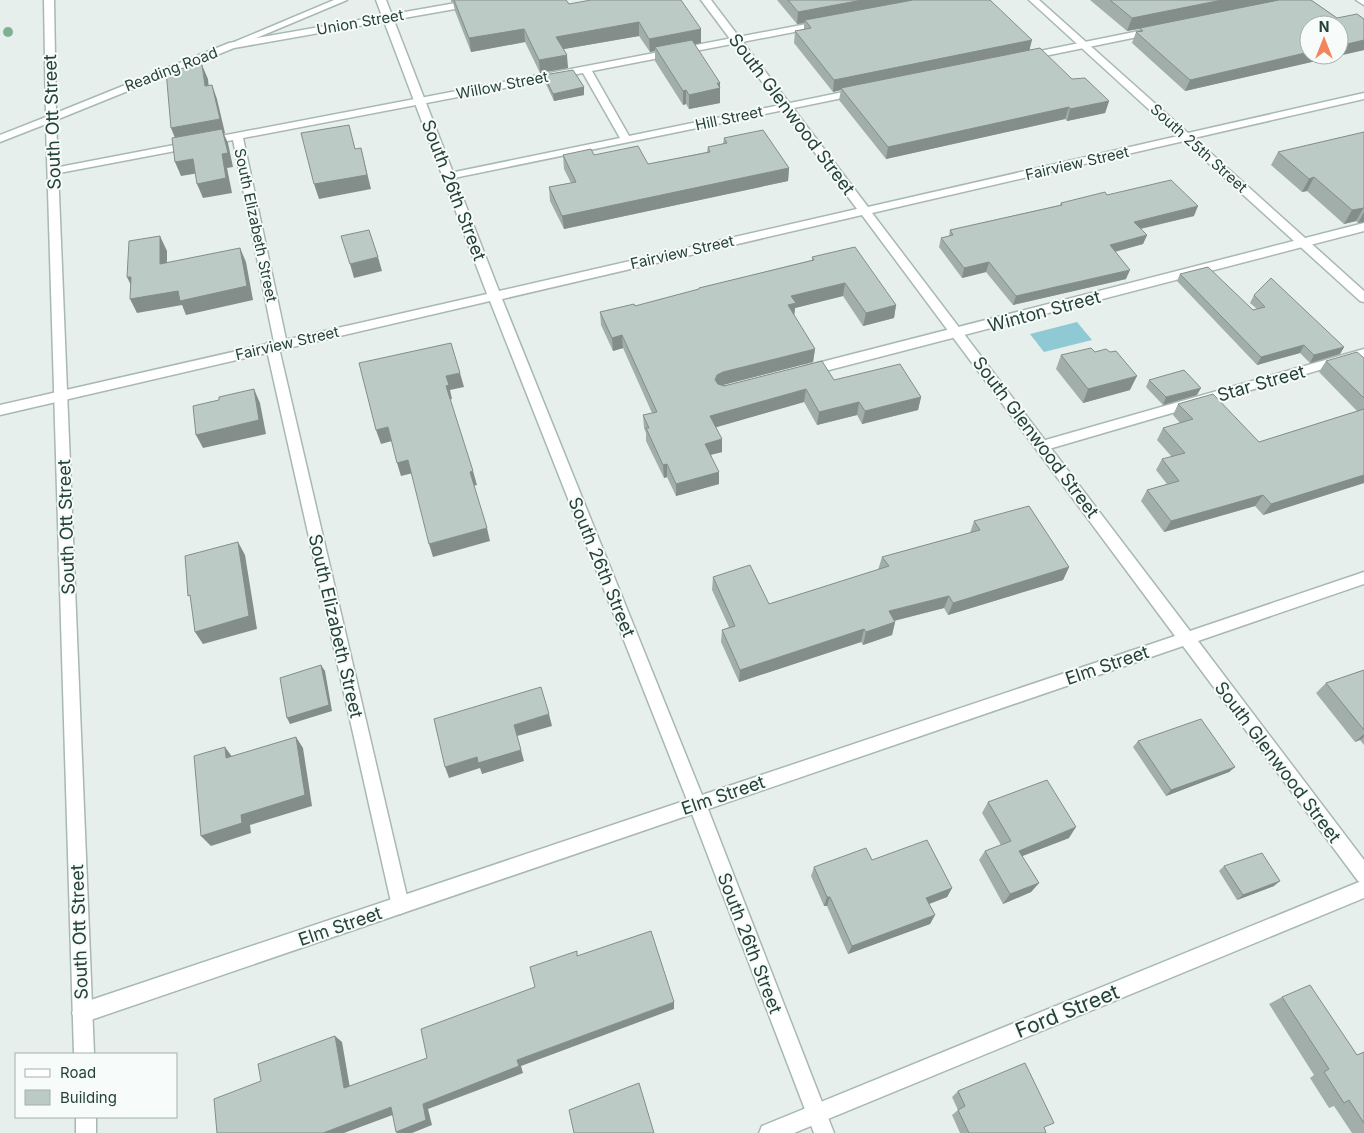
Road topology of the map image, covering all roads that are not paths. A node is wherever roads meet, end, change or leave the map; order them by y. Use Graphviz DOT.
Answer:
graph roads {
  1 [pos="49,0"];
  2 [pos="342,0"];
  3 [pos="381,0"];
  4 [pos="489,0"];
  5 [pos="706,0"];
  6 [pos="1034,0"];
  7 [pos="1360,0"];
  8 [pos="1364,2"];
  9 [pos="388,18"];
  10 [pos="833,22"];
  11 [pos="1169,28"];
  12 [pos="737,40"];
  13 [pos="232,44"];
  14 [pos="1083,45"];
  15 [pos="1016,59"];
  16 [pos="586,69"];
  17 [pos="873,89"];
  18 [pos="1364,96"];
  19 [pos="421,101"];
  20 [pos="787,106"];
  21 [pos="51,117"];
  22 [pos="237,136"];
  23 [pos="1188,137"];
  24 [pos="0,139"];
  25 [pos="626,140"];
  26 [pos="54,171"];
  27 [pos="449,176"];
  28 [pos="865,210"];
  29 [pos="1364,228"];
  30 [pos="1304,243"];
  31 [pos="494,295"];
  32 [pos="1364,298"];
  33 [pos="958,333"];
  34 [pos="276,345"];
  35 [pos="1364,353"];
  36 [pos="789,375"];
  37 [pos="61,395"];
  38 [pos="0,410"];
  39 [pos="1042,446"];
  40 [pos="1364,578"];
  41 [pos="1186,638"];
  42 [pos="696,804"];
  43 [pos="1364,876"];
  44 [pos="1364,889"];
  45 [pos="400,905"];
  46 [pos="82,1013"];
  47 [pos="84,1053"];
  48 [pos="816,1114"];
  49 [pos="86,1118"];
  50 [pos="86,1133"];
  51 [pos="769,1133"];
  52 [pos="824,1133"];
  1 -- 21 [label="street, South Ott Street"];
  2 -- 13 [label="street, Reading Road"];
  3 -- 9 [label="street, South 26th Street"];
  4 -- 9 [label="street, Union Street"];
  5 -- 12 [label="street, South Glenwood Street"];
  6 -- 14 [label="street, South 25th Street"];
  7 -- 8 [label="street"];
  9 -- 13 [label="street, Union Street"];
  9 -- 19 [label="street, South 26th Street"];
  10 -- 12 [label="street, Willow Street"];
  11 -- 14 [label="street"];
  12 -- 16 [label="street, Willow Street"];
  12 -- 20 [label="street, South Glenwood Street"];
  13 -- 21 [label="street, Reading Road"];
  14 -- 15 [label="street"];
  14 -- 23 [label="street, South 25th Street"];
  16 -- 19 [label="street, Willow Street"];
  16 -- 25 [label="street"];
  17 -- 20 [label="street, Hill Street"];
  18 -- 23 [label="street, Fairview Street"];
  19 -- 22 [label="street, Willow Street"];
  19 -- 27 [label="street, South 26th Street"];
  20 -- 25 [label="street, Hill Street"];
  20 -- 28 [label="street, South Glenwood Street"];
  21 -- 24 [label="street, Reading Road"];
  21 -- 26 [label="street, South Ott Street"];
  22 -- 26 [label="street, Willow Street"];
  22 -- 34 [label="street, South Elizabeth Street"];
  23 -- 28 [label="street, Fairview Street"];
  23 -- 30 [label="street, South 25th Street"];
  25 -- 27 [label="street, Hill Street"];
  26 -- 37 [label="street, South Ott Street"];
  27 -- 31 [label="street, South 26th Street"];
  28 -- 31 [label="street, Fairview Street"];
  28 -- 33 [label="street, South Glenwood Street"];
  29 -- 30 [label="street, Winton Street"];
  30 -- 32 [label="street, South 25th Street"];
  30 -- 33 [label="street, Winton Street"];
  31 -- 34 [label="street, Fairview Street"];
  31 -- 42 [label="street, South 26th Street"];
  33 -- 36 [label="street, Winton Street"];
  33 -- 39 [label="street, South Glenwood Street"];
  34 -- 37 [label="street, Fairview Street"];
  34 -- 45 [label="street, South Elizabeth Street"];
  35 -- 39 [label="street, Star Street"];
  37 -- 38 [label="street, Fairview Street"];
  37 -- 46 [label="street, South Ott Street"];
  39 -- 41 [label="street, South Glenwood Street"];
  40 -- 41 [label="street, Elm Street"];
  41 -- 42 [label="street, Elm Street"];
  41 -- 43 [label="street, South Glenwood Street"];
  42 -- 45 [label="street, Elm Street"];
  42 -- 48 [label="street, South 26th Street"];
  44 -- 48 [label="street, Ford Street"];
  45 -- 46 [label="street, Elm Street"];
  46 -- 47 [label="street, South Ott Street"];
  48 -- 51 [label="street, Ford Street"];
  48 -- 52 [label="street, South 26th Street"];
  49 -- 50 [label="street"];
}
